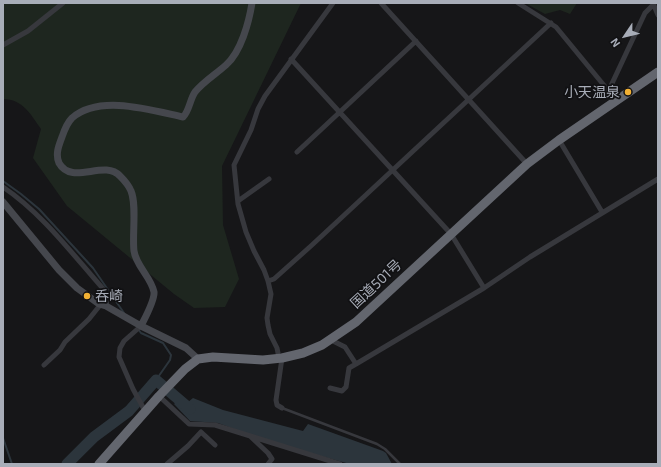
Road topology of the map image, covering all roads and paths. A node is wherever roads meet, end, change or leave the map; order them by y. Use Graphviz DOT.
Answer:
graph roads {
  1 [pos="63,3"];
  2 [pos="252,3"];
  3 [pos="333,3"];
  4 [pos="381,3"];
  5 [pos="518,3"];
  6 [pos="654,4"];
  7 [pos="658,15"];
  8 [pos="551,23"];
  9 [pos="416,41"];
  10 [pos="3,45"];
  11 [pos="291,59"];
  12 [pos="658,72"];
  13 [pos="608,92"];
  14 [pos="469,100"];
  15 [pos="616,100"];
  16 [pos="340,112"];
  17 [pos="559,140"];
  18 [pos="297,152"];
  19 [pos="527,164"];
  20 [pos="393,169"];
  21 [pos="658,178"];
  22 [pos="268,179"];
  23 [pos="3,187"];
  24 [pos="238,201"];
  25 [pos="3,202"];
  26 [pos="602,212"];
  27 [pos="451,234"];
  28 [pos="268,281"];
  29 [pos="484,288"];
  30 [pos="103,305"];
  31 [pos="139,325"];
  32 [pos="331,340"];
  33 [pos="281,358"];
  34 [pos="198,359"];
  35 [pos="356,364"];
  36 [pos="44,365"];
  37 [pos="330,388"];
  38 [pos="159,396"];
  39 [pos="143,407"];
  40 [pos="282,408"];
  41 [pos="189,424"];
  42 [pos="201,432"];
  43 [pos="251,436"];
  44 [pos="215,445"];
  45 [pos="99,464"];
  46 [pos="167,464"];
  47 [pos="268,464"];
  48 [pos="340,464"];
  49 [pos="400,464"];
  1 -- 10 [label="street"];
  2 -- 31 [label="street"];
  3 -- 11 [label="street"];
  4 -- 9 [label="street"];
  5 -- 8 [label="street"];
  6 -- 7 [label="street"];
  6 -- 13 [label="street"];
  8 -- 13 [label="street"];
  8 -- 14 [label="street"];
  9 -- 14 [label="street"];
  9 -- 16 [label="street"];
  11 -- 16 [label="street"];
  11 -- 24 [label="street"];
  12 -- 15 [label="highway, 国道501号"];
  13 -- 15 [label="street"];
  14 -- 19 [label="street"];
  14 -- 20 [label="street"];
  15 -- 17 [label="highway, 国道501号"];
  16 -- 18 [label="street"];
  16 -- 20 [label="street"];
  17 -- 19 [label="highway, 国道501号"];
  17 -- 26 [label="street"];
  19 -- 27 [label="highway, 国道501号"];
  20 -- 27 [label="street"];
  20 -- 28 [label="street"];
  21 -- 26 [label="street"];
  22 -- 24 [label="street"];
  23 -- 30 [label="street"];
  24 -- 28 [label="street"];
  25 -- 30 [label="street"];
  26 -- 29 [label="street"];
  27 -- 29 [label="street"];
  27 -- 32 [label="highway, 国道501号"];
  28 -- 33 [label="street"];
  29 -- 35 [label="street"];
  30 -- 31 [label="street"];
  30 -- 36 [label="street"];
  31 -- 34 [label="street"];
  31 -- 39 [label="street"];
  32 -- 33 [label="highway, 国道501号"];
  32 -- 35 [label="street"];
  33 -- 34 [label="highway, 国道501号"];
  33 -- 40 [label="street"];
  34 -- 38 [label="highway"];
  35 -- 37 [label="street"];
  38 -- 39 [label="highway"];
  38 -- 41 [label="street"];
  39 -- 45 [label="highway"];
  40 -- 49 [label="lane"];
  41 -- 42 [label="street"];
  41 -- 43 [label="street"];
  42 -- 44 [label="street"];
  42 -- 46 [label="street"];
  43 -- 47 [label="street"];
  43 -- 48 [label="street"];
}
